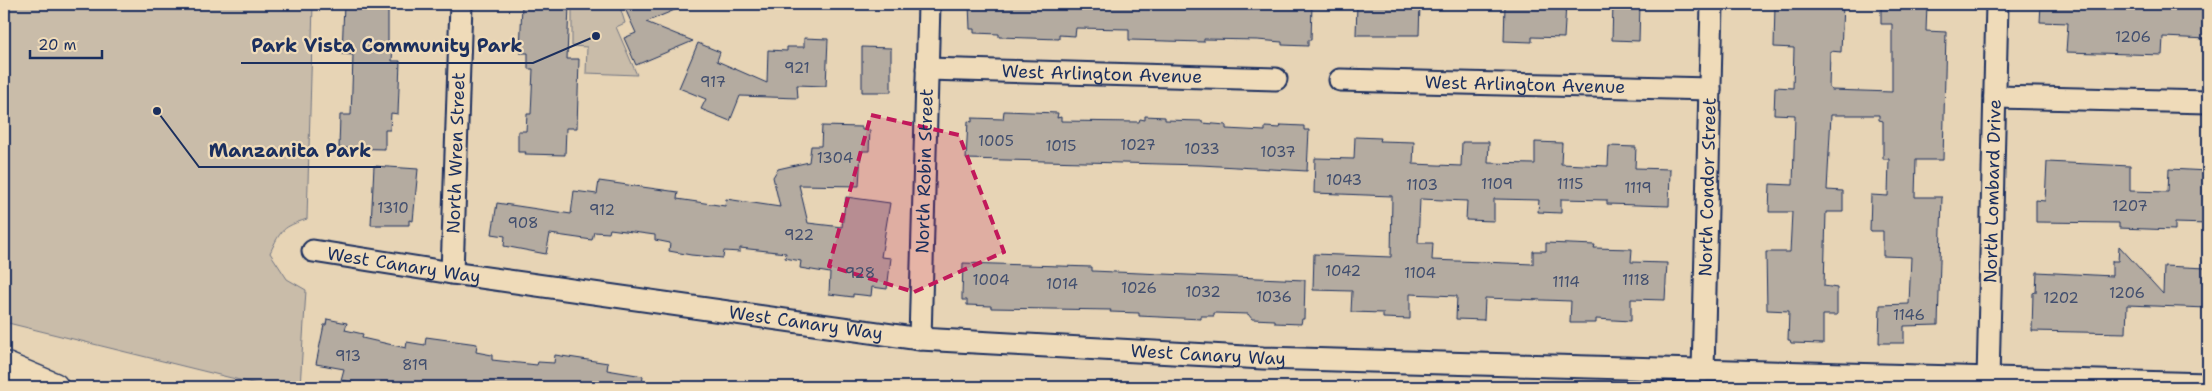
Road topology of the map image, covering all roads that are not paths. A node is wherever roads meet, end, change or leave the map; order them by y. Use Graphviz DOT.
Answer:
graph roads {
  1 [pos="461,4"];
  2 [pos="929,4"];
  3 [pos="1712,4"];
  4 [pos="1997,4"];
  5 [pos="927,69"];
  6 [pos="1276,79"];
  7 [pos="1340,80"];
  8 [pos="1710,89"];
  9 [pos="1995,97"];
  10 [pos="2208,102"];
  11 [pos="313,251"];
  12 [pos="452,273"];
  13 [pos="920,339"];
  14 [pos="4,366"];
  15 [pos="1703,371"];
  16 [pos="1988,380"];
  17 [pos="2208,384"];
  18 [pos="54,387"];
  1 -- 12 [label="street, North Wren Street"];
  2 -- 5 [label="street, North Robin Street"];
  3 -- 8 [label="street, North Condor Street"];
  4 -- 9 [label="street, North Lombard Drive"];
  5 -- 6 [label="street, West Arlington Avenue"];
  5 -- 13 [label="street, North Robin Street"];
  7 -- 8 [label="street, West Arlington Avenue"];
  8 -- 15 [label="street, North Condor Street"];
  9 -- 10 [label="street"];
  9 -- 16 [label="street, North Lombard Drive"];
  11 -- 12 [label="street, West Canary Way"];
  12 -- 13 [label="street, West Canary Way"];
  13 -- 15 [label="street, West Canary Way"];
  14 -- 18 [label="highway"];
  15 -- 16 [label="street, West Canary Way"];
  16 -- 17 [label="street, West Canary Way"];
}
